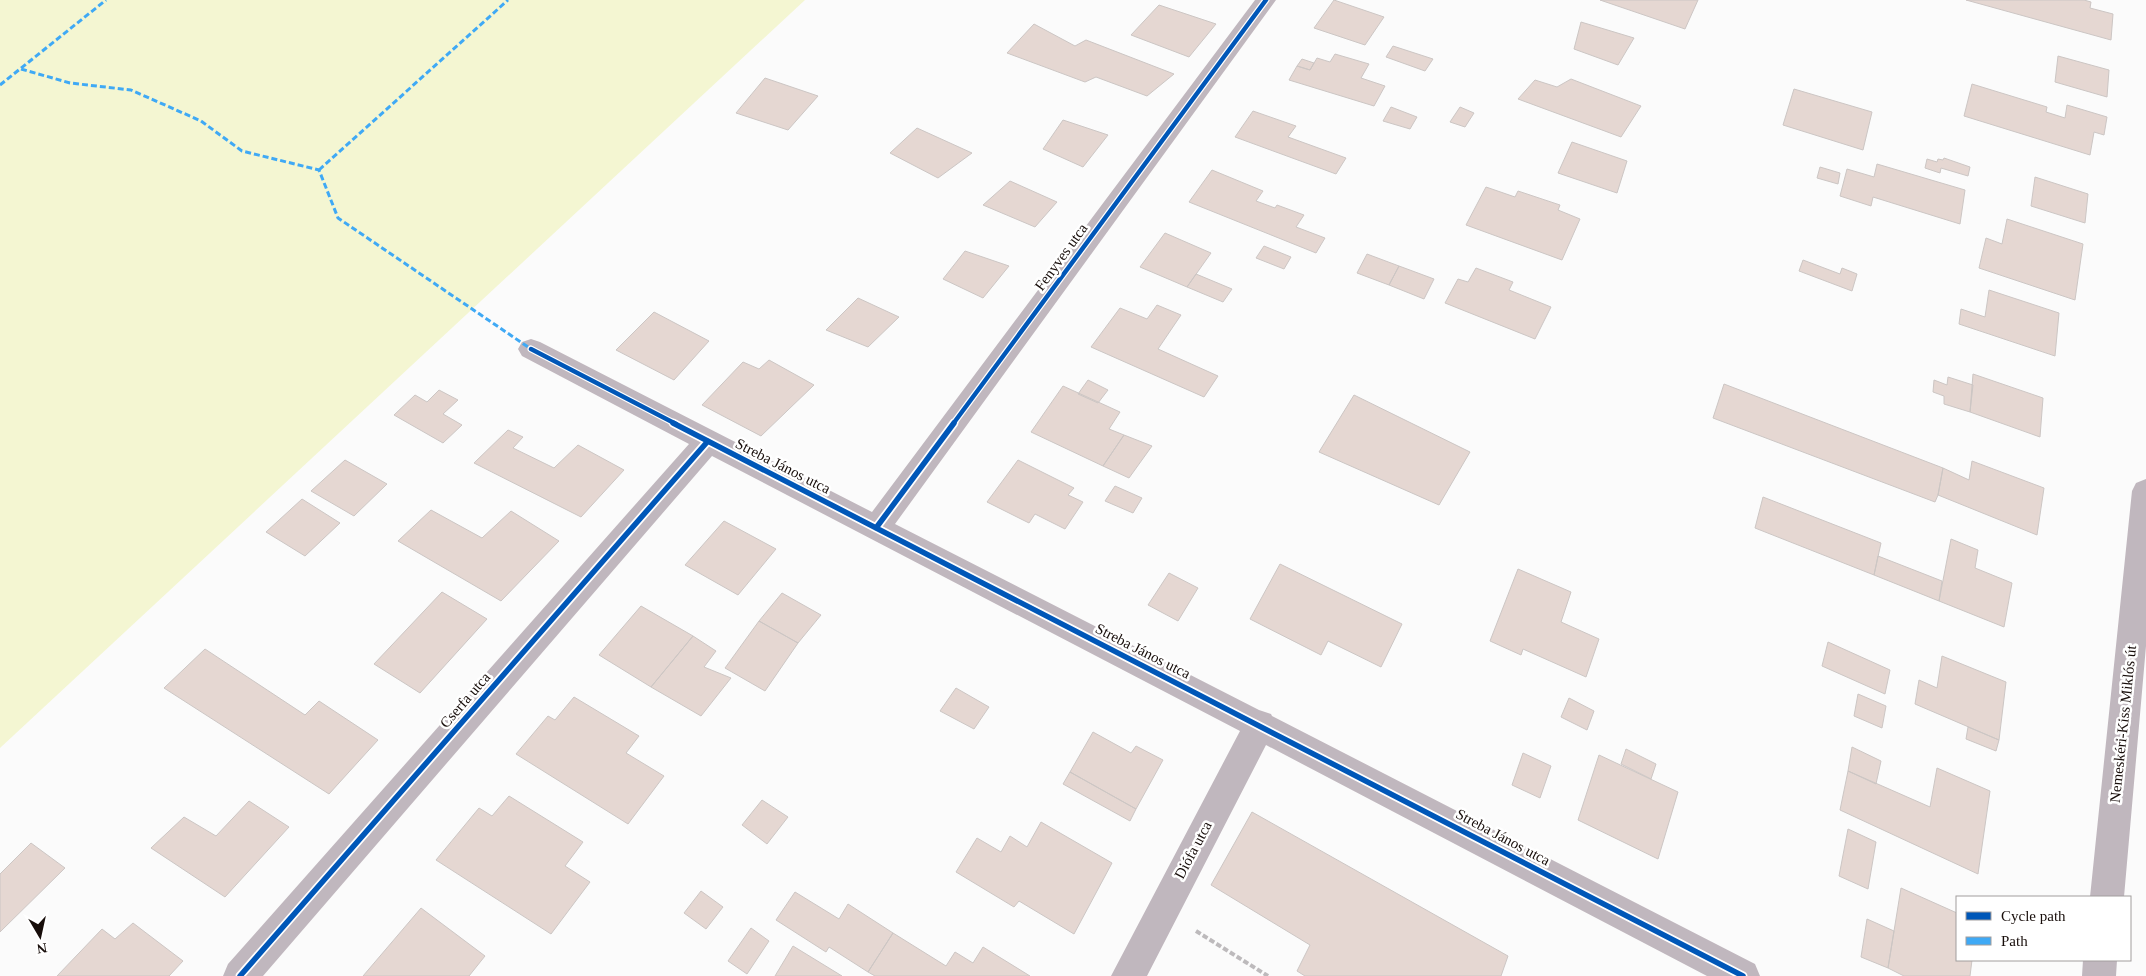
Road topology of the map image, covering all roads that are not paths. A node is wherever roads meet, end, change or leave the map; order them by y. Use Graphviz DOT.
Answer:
graph roads {
  1 [pos="1266,0"];
  2 [pos="531,349"];
  3 [pos="708,441"];
  4 [pos="2146,491"];
  5 [pos="876,528"];
  6 [pos="2143,560"];
  7 [pos="1260,724"];
  8 [pos="2106,896"];
  9 [pos="2100,961"];
  10 [pos="240,976"];
  11 [pos="1128,976"];
  12 [pos="1743,976"];
  13 [pos="2099,976"];
  1 -- 5 [label="street, Fenyves utca"];
  2 -- 3 [label="street, Streba János utca"];
  3 -- 5 [label="street, Streba János utca"];
  3 -- 10 [label="street, Cserfa utca"];
  4 -- 6 [label="street, Nemeskéri-Kiss Miklós út"];
  5 -- 7 [label="street, Streba János utca"];
  6 -- 8 [label="street, Nemeskéri-Kiss Miklós út"];
  7 -- 11 [label="street, Diófa utca"];
  7 -- 12 [label="street, Streba János utca"];
  9 -- 13 [label="street"];
}
